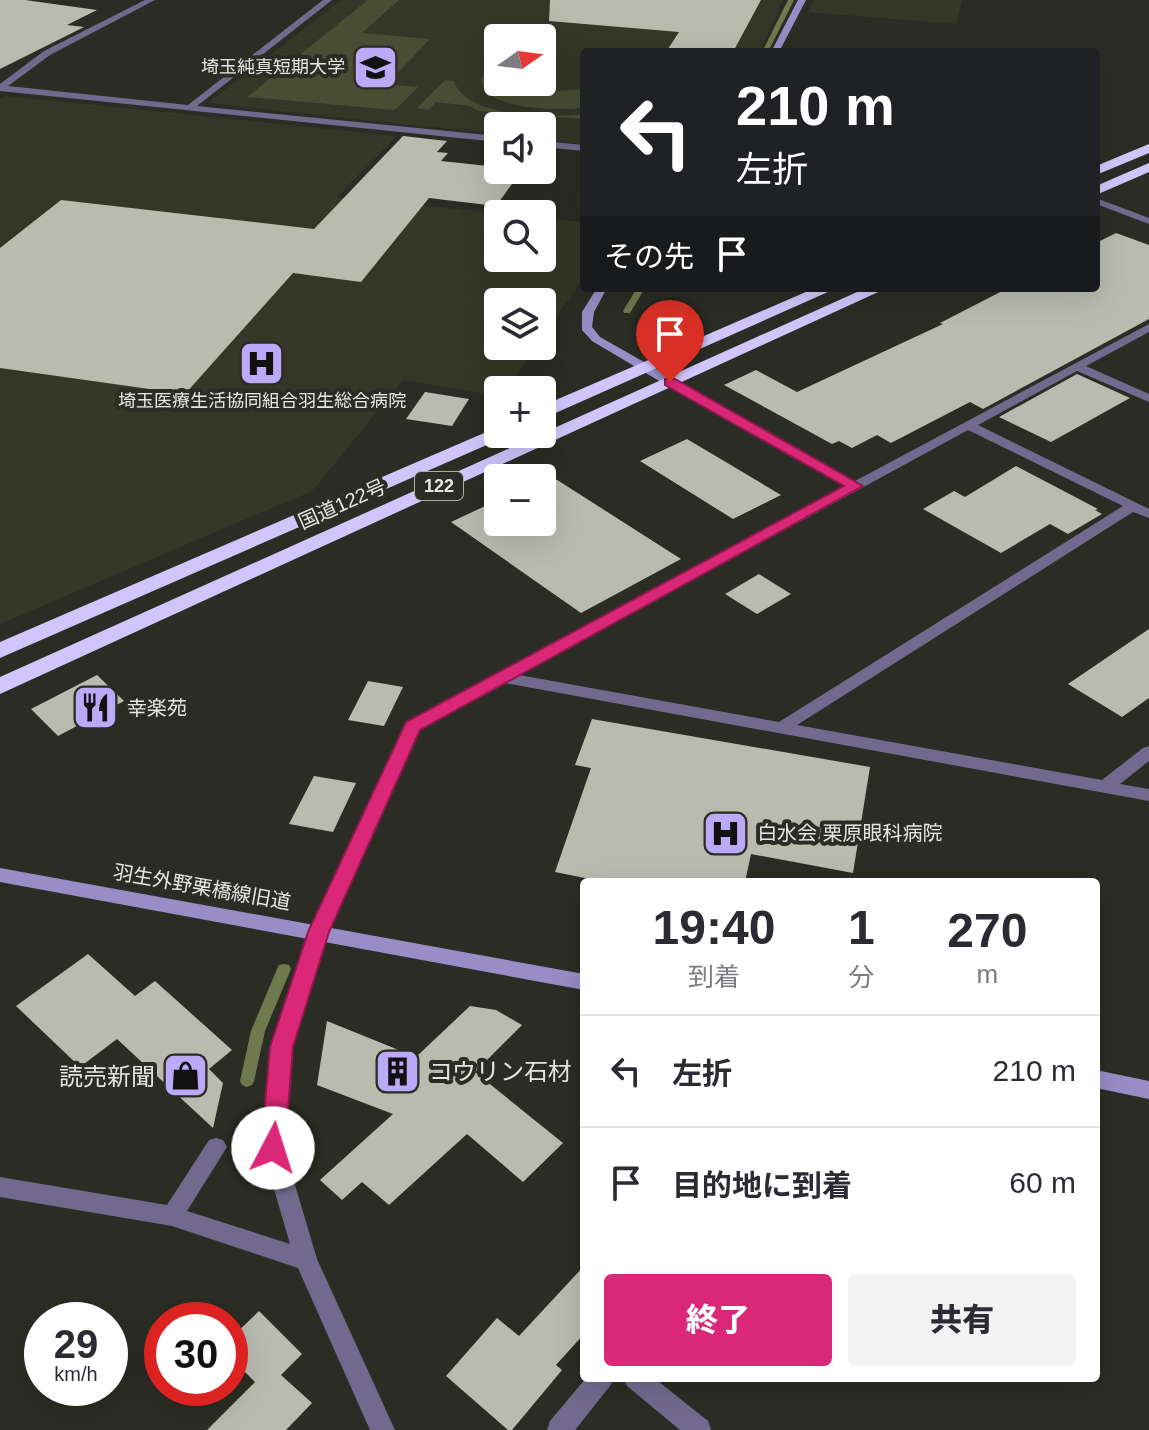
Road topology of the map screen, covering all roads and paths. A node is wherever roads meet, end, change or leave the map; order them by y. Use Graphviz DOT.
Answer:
graph roads {
  1 [pos="151,0"];
  2 [pos="328,0"];
  3 [pos="802,0"];
  4 [pos="777,48"];
  5 [pos="0,88"];
  6 [pos="190,107"];
  7 [pos="484,138"];
  8 [pos="556,145"];
  9 [pos="580,148"];
  10 [pos="1149,148"];
  11 [pos="1149,167"];
  12 [pos="1100,169"];
  13 [pos="1100,189"];
  14 [pos="1100,203"];
  15 [pos="1149,221"];
  16 [pos="600,292"];
  17 [pos="820,292"];
  18 [pos="870,292"];
  19 [pos="1149,327"];
  20 [pos="1077,366"];
  21 [pos="646,368"];
  22 [pos="670,382"];
  23 [pos="1149,398"];
  24 [pos="556,407"];
  25 [pos="968,425"];
  26 [pos="484,439"];
  27 [pos="855,486"];
  28 [pos="1133,506"];
  29 [pos="1149,514"];
  30 [pos="0,651"];
  31 [pos="502,677"];
  32 [pos="0,686"];
  33 [pos="781,728"];
  34 [pos="1149,752"];
  35 [pos="1105,787"];
  36 [pos="1149,795"];
  37 [pos="0,875"];
  38 [pos="319,932"];
  39 [pos="580,981"];
  40 [pos="1100,1080"];
  41 [pos="1149,1090"];
  42 [pos="216,1147"];
  43 [pos="0,1187"];
  44 [pos="172,1216"];
  45 [pos="306,1260"];
  46 [pos="599,1382"];
  47 [pos="640,1382"];
  48 [pos="383,1430"];
  49 [pos="559,1430"];
  50 [pos="699,1430"];
  1 -- 5 [label="street"];
  2 -- 6 [label="street"];
  3 -- 4 [label="street"];
  5 -- 6 [label="street"];
  6 -- 7 [label="street"];
  8 -- 9 [label="street"];
  10 -- 12 [label="highway"];
  11 -- 13 [label="highway"];
  14 -- 15 [label="street"];
  16 -- 21 [label="street"];
  17 -- 21 [label="highway"];
  18 -- 22 [label="highway, 国道122号 / 122"];
  19 -- 20 [label="street"];
  20 -- 23 [label="street"];
  20 -- 25 [label="street"];
  21 -- 22 [label="street"];
  21 -- 24 [label="highway"];
  22 -- 27 [label="street"];
  22 -- 32 [label="highway, 国道122号 / 122"];
  25 -- 27 [label="street"];
  25 -- 28 [label="street"];
  26 -- 30 [label="highway, 国道122号 / 122"];
  27 -- 31 [label="street"];
  28 -- 29 [label="street"];
  28 -- 33 [label="street"];
  31 -- 33 [label="street"];
  31 -- 38 [label="street"];
  33 -- 35 [label="street"];
  34 -- 35 [label="street"];
  35 -- 36 [label="street"];
  37 -- 38 [label="street, 羽生外野栗橋線旧道"];
  38 -- 39 [label="street, 羽生外野栗橋線旧道"];
  38 -- 45 [label="street"];
  40 -- 41 [label="street"];
  42 -- 44 [label="street"];
  43 -- 44 [label="street"];
  44 -- 45 [label="street"];
  45 -- 48 [label="street"];
  46 -- 49 [label="street"];
  47 -- 50 [label="street"];
}
